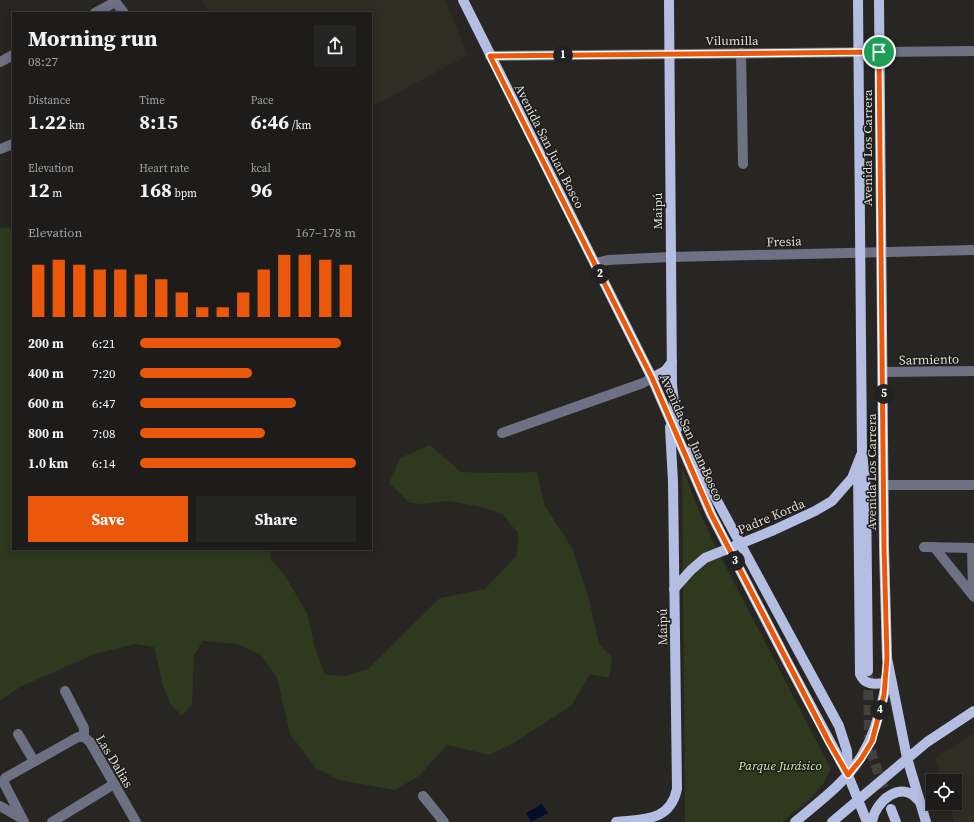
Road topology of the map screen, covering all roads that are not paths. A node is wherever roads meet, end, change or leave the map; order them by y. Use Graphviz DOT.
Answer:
graph roads {
  1 [pos="669,0"];
  2 [pos="858,0"];
  3 [pos="879,0"];
  4 [pos="115,1"];
  5 [pos="464,1"];
  6 [pos="97,12"];
  7 [pos="123,12"];
  8 [pos="974,51"];
  9 [pos="858,52"];
  10 [pos="879,52"];
  11 [pos="741,53"];
  12 [pos="669,54"];
  13 [pos="12,56"];
  14 [pos="490,56"];
  15 [pos="0,62"];
  16 [pos="12,144"];
  17 [pos="0,149"];
  18 [pos="743,164"];
  19 [pos="974,250"];
  20 [pos="861,251"];
  21 [pos="881,251"];
  22 [pos="670,257"];
  23 [pos="595,263"];
  24 [pos="672,362"];
  25 [pos="974,371"];
  26 [pos="884,372"];
  27 [pos="652,378"];
  28 [pos="673,420"];
  29 [pos="502,433"];
  30 [pos="862,452"];
  31 [pos="858,465"];
  32 [pos="884,485"];
  33 [pos="974,485"];
  34 [pos="741,543"];
  35 [pos="728,548"];
  36 [pos="973,548"];
  37 [pos="674,589"];
  38 [pos="973,596"];
  39 [pos="887,658"];
  40 [pos="868,671"];
  41 [pos="886,683"];
  42 [pos="65,691"];
  43 [pos="974,711"];
  44 [pos="18,734"];
  45 [pos="84,737"];
  46 [pos="906,758"];
  47 [pos="34,761"];
  48 [pos="848,775"];
  49 [pos="114,784"];
  50 [pos="872,787"];
  51 [pos="423,796"];
  52 [pos="857,799"];
  53 [pos="918,800"];
  54 [pos="0,806"];
  55 [pos="891,809"];
  56 [pos="23,820"];
  57 [pos="52,822"];
  58 [pos="136,822"];
  59 [pos="444,822"];
  60 [pos="616,822"];
  61 [pos="796,822"];
  62 [pos="832,822"];
  63 [pos="867,822"];
  64 [pos="872,822"];
  65 [pos="896,822"];
  66 [pos="926,822"];
  1 -- 12 [label="main road, Maipú"];
  2 -- 9 [label="main road, Avenida Los Carrera"];
  3 -- 10 [label="main road, Avenida Los Carrera"];
  4 -- 6 [label="street"];
  4 -- 7 [label="street"];
  5 -- 14 [label="main road, Avenida San Juan Bosco"];
  8 -- 10 [label="street, Vilumilla"];
  9 -- 10 [label="street, Vilumilla"];
  9 -- 11 [label="street, Vilumilla"];
  9 -- 20 [label="main road, Avenida Los Carrera"];
  10 -- 21 [label="main road, Avenida Los Carrera"];
  11 -- 12 [label="street, Vilumilla"];
  11 -- 18 [label="street"];
  12 -- 14 [label="street, Vilumilla"];
  12 -- 22 [label="main road, Maipú"];
  13 -- 15 [label="street"];
  14 -- 23 [label="main road, Avenida San Juan Bosco"];
  16 -- 17 [label="street"];
  19 -- 21 [label="street, Fresia"];
  20 -- 21 [label="street, Fresia"];
  20 -- 22 [label="street, Fresia"];
  20 -- 30 [label="main road, Avenida Los Carrera"];
  21 -- 26 [label="main road, Avenida Los Carrera"];
  22 -- 23 [label="street, Fresia"];
  22 -- 24 [label="main road, Maipú"];
  23 -- 27 [label="main road, Avenida San Juan Bosco"];
  24 -- 27 [label="main road"];
  24 -- 28 [label="main road, Maipú"];
  25 -- 26 [label="street, Sarmiento"];
  26 -- 32 [label="main road, Avenida Los Carrera"];
  27 -- 28 [label="main road, Avenida San Juan Bosco"];
  27 -- 29 [label="street"];
  28 -- 34 [label="main road, Avenida San Juan Bosco"];
  28 -- 35 [label="main road, Avenida San Juan Bosco"];
  28 -- 37 [label="main road, Maipú"];
  30 -- 31 [label="main road, Padre Korda"];
  30 -- 40 [label="main road, Avenida Los Carrera"];
  31 -- 34 [label="main road, Padre Korda"];
  31 -- 41 [label="main road"];
  32 -- 33 [label="street"];
  32 -- 39 [label="main road, Avenida Los Carrera"];
  34 -- 35 [label="main road, Padre Korda"];
  34 -- 48 [label="main road, Avenida San Juan Bosco"];
  35 -- 37 [label="main road, Padre Korda"];
  35 -- 48 [label="main road, Avenida San Juan Bosco"];
  36 -- 38 [label="street"];
  36 -- 38 [label="street"];
  37 -- 60 [label="main road, Maipú"];
  39 -- 41 [label="main road"];
  39 -- 46 [label="main road, Avenida Los Carrera"];
  41 -- 48 [label="main road"];
  42 -- 45 [label="street, Las Dalias"];
  43 -- 46 [label="main road"];
  44 -- 47 [label="street"];
  45 -- 47 [label="street"];
  45 -- 49 [label="street, Las Dalias"];
  46 -- 50 [label="main road"];
  46 -- 53 [label="main road"];
  47 -- 56 [label="street"];
  48 -- 50 [label="main road"];
  48 -- 52 [label="main road, Avenida San Juan Bosco"];
  48 -- 61 [label="main road"];
  49 -- 57 [label="street"];
  49 -- 58 [label="street, Las Dalias"];
  50 -- 52 [label="main road"];
  51 -- 59 [label="street"];
  52 -- 62 [label="main road"];
  52 -- 63 [label="main road, Avenida San Juan Bosco"];
  53 -- 64 [label="main road"];
  53 -- 66 [label="main road"];
  54 -- 56 [label="street"];
  55 -- 65 [label="main road"];
}
